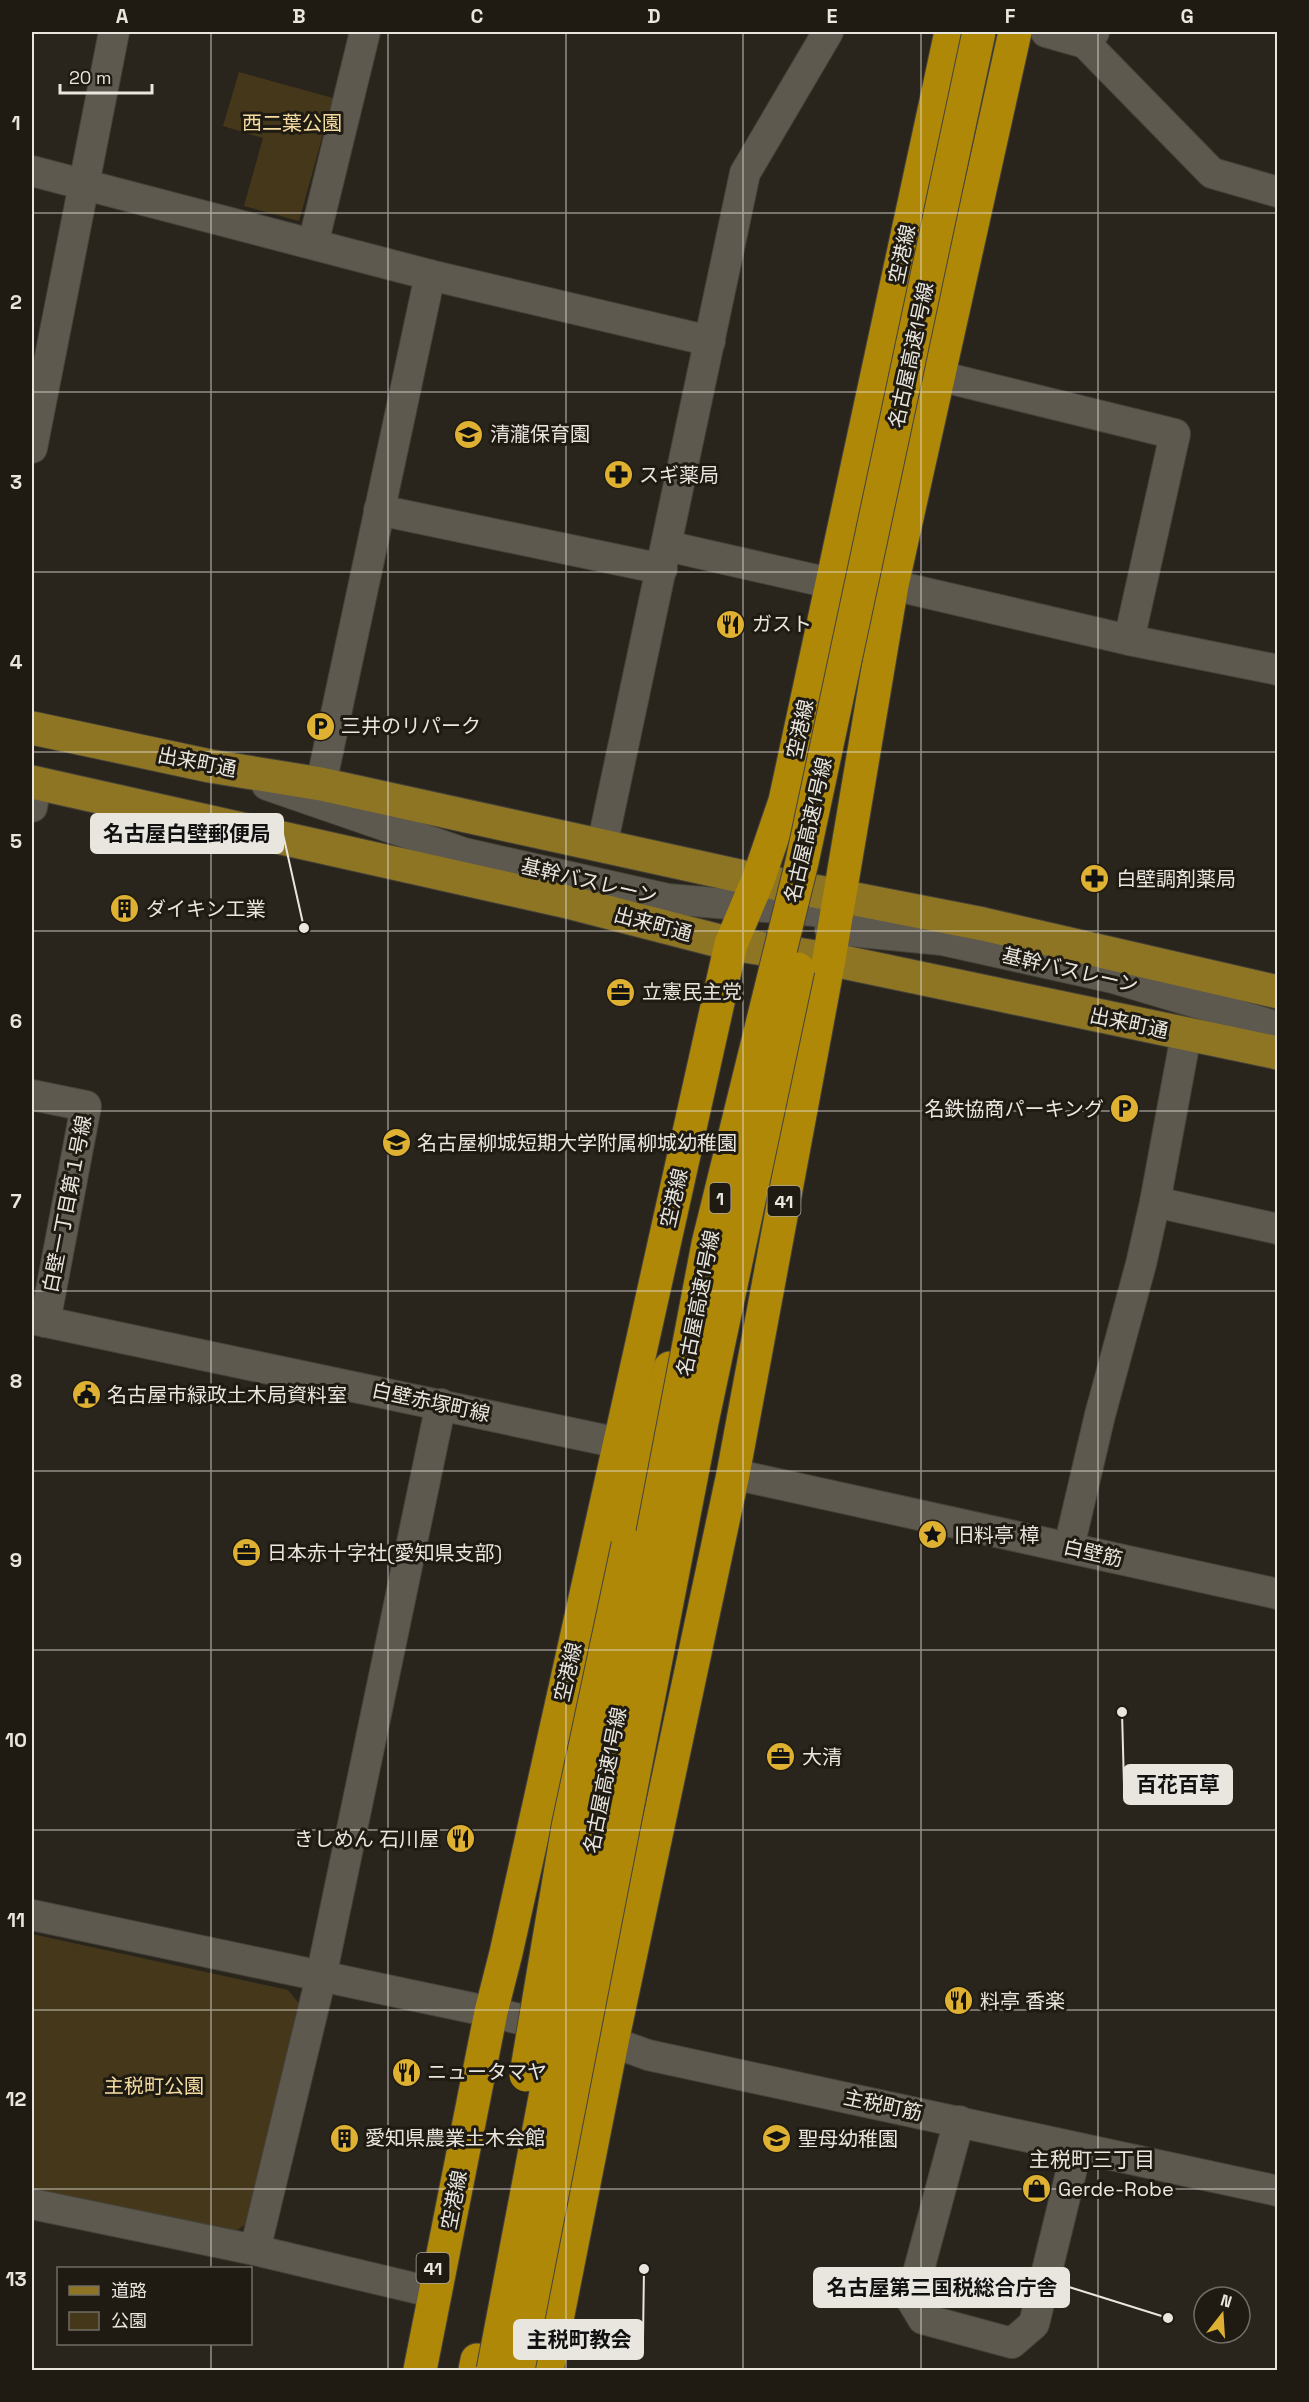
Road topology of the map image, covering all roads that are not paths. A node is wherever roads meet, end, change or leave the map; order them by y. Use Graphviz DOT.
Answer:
graph roads {
  1 [pos="114,32"];
  2 [pos="365,32"];
  3 [pos="951,32"];
  4 [pos="979,32"];
  5 [pos="999,32"];
  6 [pos="1015,32"];
  7 [pos="1046,32"];
  8 [pos="817,36"];
  9 [pos="1090,37"];
  10 [pos="32,171"];
  11 [pos="83,184"];
  12 [pos="1278,192"];
  13 [pos="313,244"];
  14 [pos="430,275"];
  15 [pos="710,341"];
  16 [pos="939,376"];
  17 [pos="34,418"];
  18 [pos="32,448"];
  19 [pos="379,510"];
  20 [pos="664,557"];
  21 [pos="830,583"];
  22 [pos="892,585"];
  23 [pos="1129,640"];
  24 [pos="1278,670"];
  25 [pos="32,728"];
  26 [pos="210,766"];
  27 [pos="321,784"];
  28 [pos="33,791"];
  29 [pos="602,846"];
  30 [pos="744,912"];
  31 [pos="835,924"];
  32 [pos="1278,992"];
  33 [pos="1278,1027"];
  34 [pos="1186,1035"];
  35 [pos="1278,1053"];
  36 [pos="32,1095"];
  37 [pos="1155,1202"];
  38 [pos="1278,1229"];
  39 [pos="38,1321"];
  40 [pos="441,1404"];
  41 [pos="619,1443"];
  42 [pos="733,1474"];
  43 [pos="1070,1547"];
  44 [pos="1278,1594"];
  45 [pos="32,1915"];
  46 [pos="321,1977"];
  47 [pos="491,2012"];
  48 [pos="612,2042"];
  49 [pos="959,2121"];
  50 [pos="1077,2148"];
  51 [pos="461,2165"];
  52 [pos="1278,2191"];
  53 [pos="32,2204"];
  54 [pos="255,2250"];
  55 [pos="427,2291"];
  56 [pos="482,2367"];
  57 [pos="403,2370"];
  58 [pos="420,2370"];
  59 [pos="518,2370"];
  60 [pos="548,2370"];
  1 -- 11 [label="street"];
  2 -- 13 [label="street"];
  3 -- 21 [label="highway, 空港線 / 41"];
  4 -- 56 [label="highway, 名古屋高速1号線 / 1, bridge"];
  5 -- 59 [label="highway, 名古屋高速1号線 / 1, bridge"];
  6 -- 16 [label="highway, 41"];
  7 -- 9 [label="street"];
  8 -- 15 [label="street"];
  9 -- 12 [label="street"];
  10 -- 11 [label="street"];
  11 -- 13 [label="street"];
  11 -- 17 [label="street"];
  13 -- 14 [label="street"];
  14 -- 15 [label="street"];
  14 -- 19 [label="street"];
  15 -- 20 [label="street"];
  16 -- 22 [label="highway, 41"];
  16 -- 23 [label="street"];
  17 -- 18 [label="street"];
  19 -- 20 [label="street"];
  19 -- 27 [label="street"];
  20 -- 21 [label="street"];
  20 -- 29 [label="street"];
  21 -- 30 [label="highway, 空港線 / 41"];
  22 -- 23 [label="street"];
  22 -- 31 [label="highway, 41"];
  23 -- 24 [label="street"];
  25 -- 26 [label="main road, 出来町通"];
  26 -- 27 [label="main road, 出来町通"];
  26 -- 30 [label="street, 基幹バスレーン"];
  27 -- 29 [label="main road, 出来町通"];
  28 -- 30 [label="main road, 出来町通"];
  29 -- 30 [label="main road, 出来町通"];
  30 -- 31 [label="main road, 出来町通"];
  30 -- 31 [label="main road, 出来町通"];
  30 -- 41 [label="highway, 空港線 / 41"];
  31 -- 32 [label="main road, 出来町通"];
  31 -- 33 [label="street, 基幹バスレーン"];
  31 -- 34 [label="main road, 出来町通"];
  31 -- 42 [label="highway, 41"];
  34 -- 35 [label="main road, 出来町通"];
  34 -- 37 [label="street"];
  36 -- 39 [label="street, 白壁一丁目第１号線"];
  37 -- 38 [label="street"];
  37 -- 43 [label="street"];
  39 -- 40 [label="street, 白壁赤塚町線"];
  40 -- 41 [label="street, 白壁赤塚町線"];
  40 -- 46 [label="street"];
  41 -- 47 [label="highway, 空港線 / 41"];
  42 -- 43 [label="street, 白壁筋"];
  42 -- 48 [label="highway, 41"];
  43 -- 44 [label="street, 白壁筋"];
  45 -- 46 [label="street, 主税町筋"];
  46 -- 47 [label="street, 主税町筋"];
  46 -- 54 [label="street"];
  47 -- 48 [label="street, 主税町筋"];
  47 -- 51 [label="highway, 空港線 / 41"];
  48 -- 49 [label="street, 主税町筋"];
  48 -- 60 [label="highway, 41"];
  49 -- 50 [label="street, 主税町筋"];
  49 -- 50 [label="street"];
  50 -- 52 [label="street, 主税町筋"];
  51 -- 55 [label="highway, 41"];
  51 -- 58 [label="highway, 空港線 / 41"];
  53 -- 54 [label="street"];
  54 -- 55 [label="street"];
  55 -- 57 [label="highway, 41"];
}
